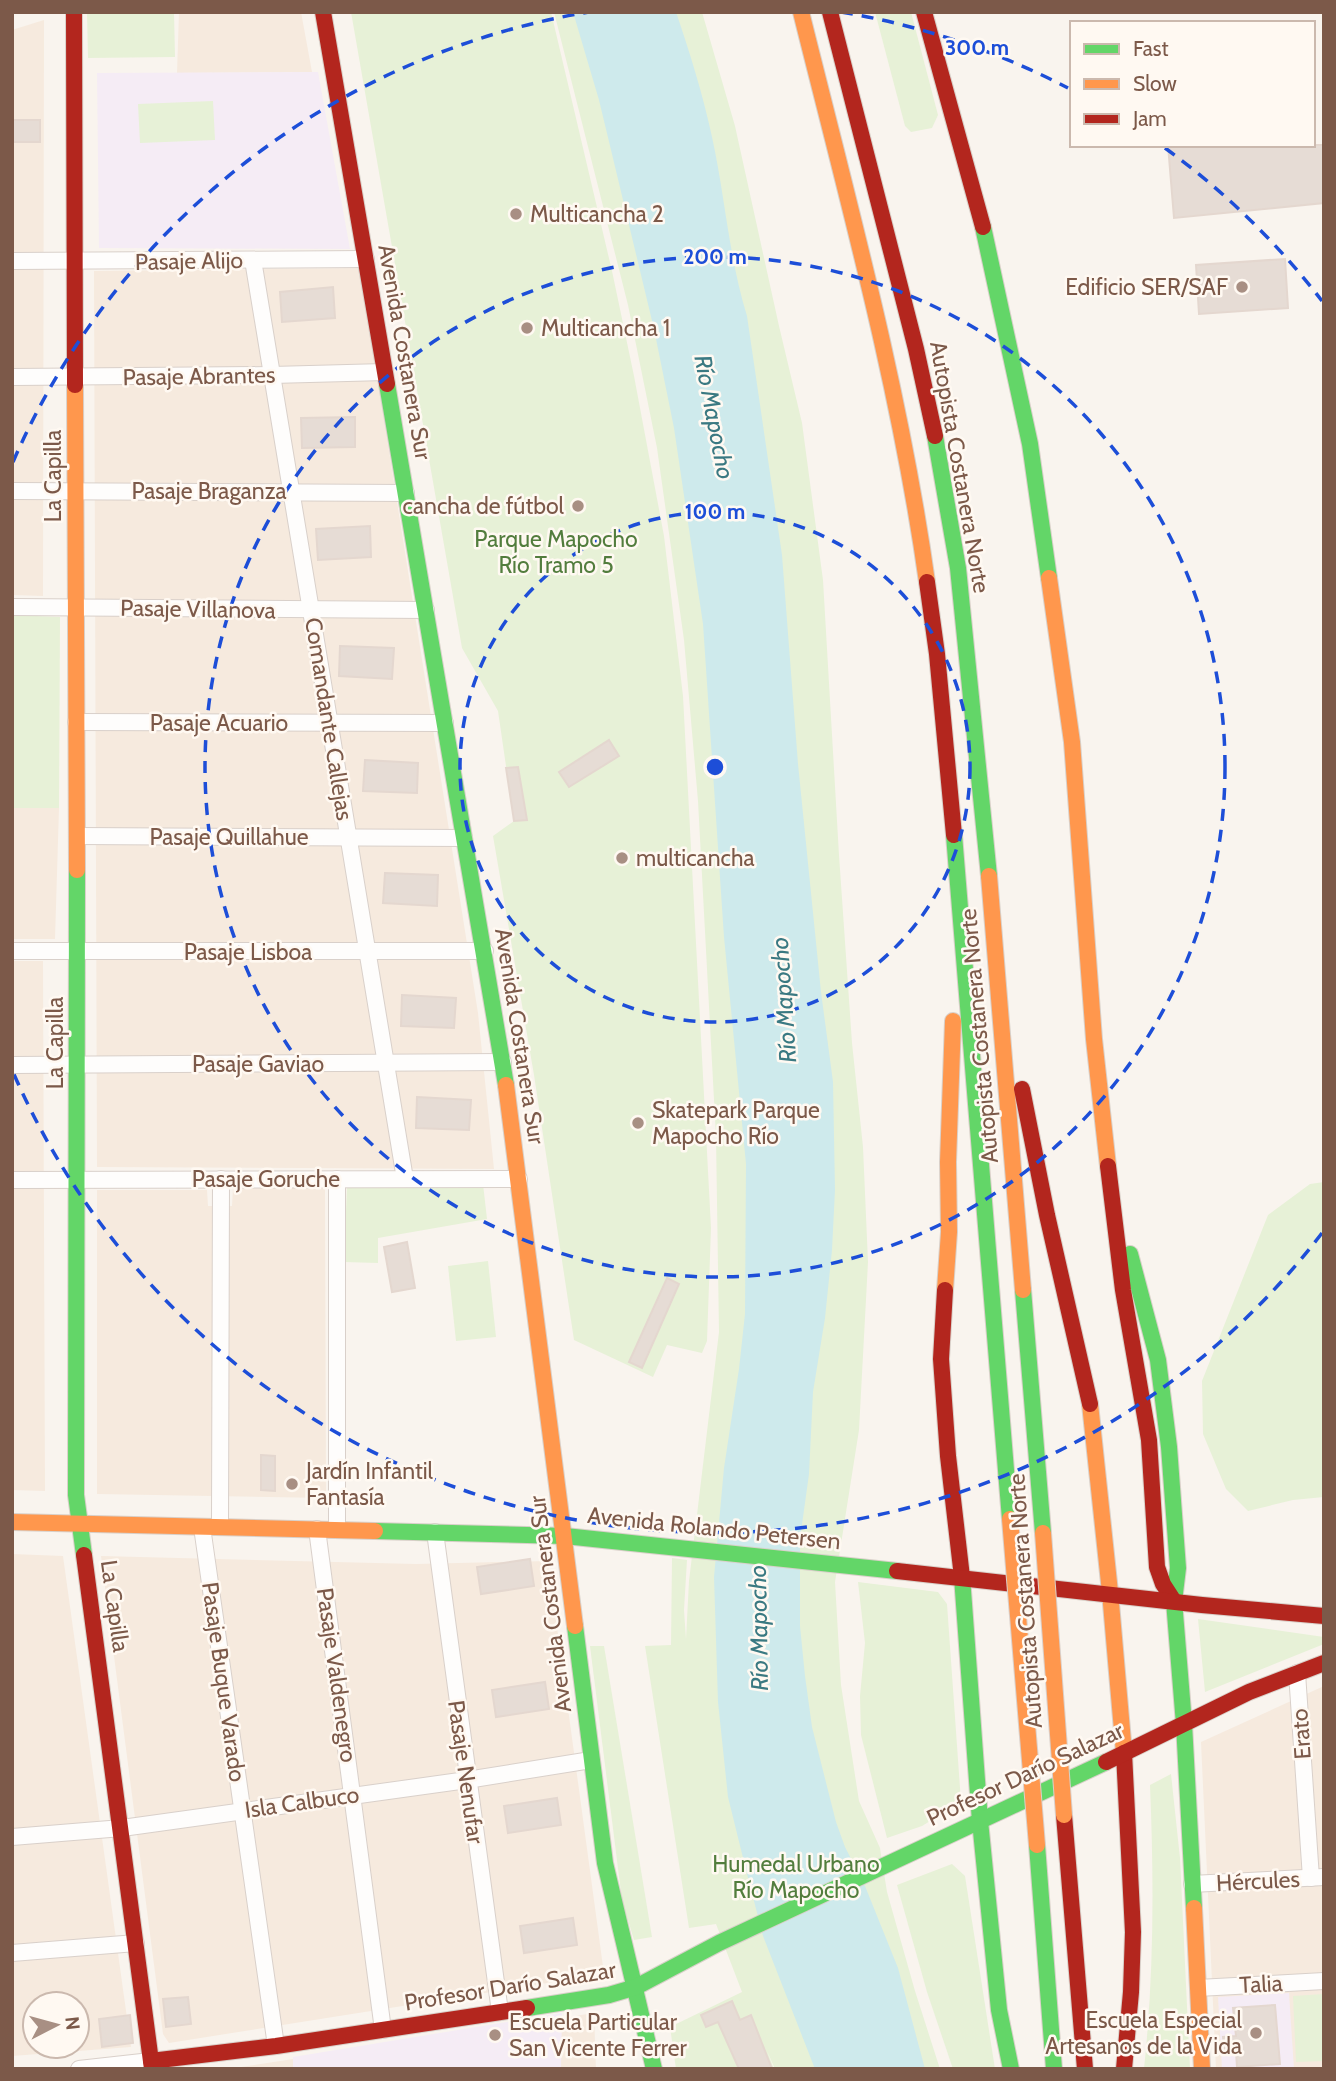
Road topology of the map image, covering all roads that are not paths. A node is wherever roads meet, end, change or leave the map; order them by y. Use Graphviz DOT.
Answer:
graph roads {
  1 [pos="74,12"];
  2 [pos="323,12"];
  3 [pos="801,12"];
  4 [pos="830,12"];
  5 [pos="924,12"];
  6 [pos="366,259"];
  7 [pos="253,260"];
  8 [pos="12,261"];
  9 [pos="75,262"];
  10 [pos="385,372"];
  11 [pos="272,375"];
  12 [pos="12,377"];
  13 [pos="75,377"];
  14 [pos="12,491"];
  15 [pos="292,491"];
  16 [pos="75,492"];
  17 [pos="406,493"];
  18 [pos="12,607"];
  19 [pos="76,608"];
  20 [pos="311,610"];
  21 [pos="426,610"];
  22 [pos="76,722"];
  23 [pos="330,723"];
  24 [pos="445,723"];
  25 [pos="77,836"];
  26 [pos="348,838"];
  27 [pos="464,838"];
  28 [pos="960,893"];
  29 [pos="991,912"];
  30 [pos="12,951"];
  31 [pos="77,951"];
  32 [pos="485,951"];
  33 [pos="368,952"];
  34 [pos="503,1062"];
  35 [pos="386,1064"];
  36 [pos="12,1065"];
  37 [pos="78,1065"];
  38 [pos="221,1179"];
  39 [pos="337,1179"];
  40 [pos="405,1179"];
  41 [pos="519,1179"];
  42 [pos="12,1180"];
  43 [pos="77,1180"];
  44 [pos="12,1522"];
  45 [pos="80,1524"];
  46 [pos="202,1527"];
  47 [pos="220,1527"];
  48 [pos="317,1529"];
  49 [pos="337,1530"];
  50 [pos="435,1532"];
  51 [pos="565,1536"];
  52 [pos="962,1577"];
  53 [pos="1110,1592"];
  54 [pos="1174,1601"];
  55 [pos="1324,1616"];
  56 [pos="1324,1663"];
  57 [pos="1297,1673"];
  58 [pos="1184,1724"];
  59 [pos="1124,1753"];
  60 [pos="591,1760"];
  61 [pos="467,1780"];
  62 [pos="353,1795"];
  63 [pos="241,1811"];
  64 [pos="980,1821"];
  65 [pos="121,1828"];
  66 [pos="12,1837"];
  67 [pos="1317,1878"];
  68 [pos="1192,1884"];
  69 [pos="136,1943"];
  70 [pos="12,1953"];
  71 [pos="1324,1981"];
  72 [pos="636,1987"];
  73 [pos="1198,1988"];
  74 [pos="500,2012"];
  75 [pos="383,2029"];
  76 [pos="276,2046"];
  77 [pos="152,2065"];
  78 [pos="79,2069"];
  79 [pos="653,2069"];
  80 [pos="1011,2069"];
  81 [pos="1054,2069"];
  82 [pos="1085,2069"];
  83 [pos="1124,2069"];
  84 [pos="1202,2069"];
  1 -- 9 [label="main road, La Capilla"];
  2 -- 6 [label="main road, Avenida Costanera Sur"];
  3 -- 28 [label="main road, Autopista Costanera Norte"];
  4 -- 29 [label="main road, Autopista Costanera Norte"];
  5 -- 54 [label="main road"];
  6 -- 7 [label="street, Pasaje Alijo"];
  6 -- 10 [label="main road, Avenida Costanera Sur"];
  7 -- 9 [label="street, Pasaje Alijo"];
  7 -- 11 [label="street, Comandante Callejas"];
  8 -- 9 [label="street, Pasaje Alijo"];
  9 -- 13 [label="main road, La Capilla"];
  10 -- 11 [label="street, Pasaje Abrantes"];
  10 -- 17 [label="main road, Avenida Costanera Sur"];
  11 -- 13 [label="street, Pasaje Abrantes"];
  11 -- 15 [label="street, Comandante Callejas"];
  12 -- 13 [label="street, Pasaje Abrantes"];
  13 -- 16 [label="main road, La Capilla"];
  14 -- 16 [label="street, Pasaje Braganza"];
  15 -- 16 [label="street, Pasaje Braganza"];
  15 -- 17 [label="street, Pasaje Braganza"];
  15 -- 20 [label="street, Comandante Callejas"];
  16 -- 19 [label="main road, La Capilla"];
  17 -- 21 [label="main road, Avenida Costanera Sur"];
  18 -- 19 [label="street, Pasaje Villanova"];
  19 -- 20 [label="street, Pasaje Villanova"];
  19 -- 22 [label="main road, La Capilla"];
  20 -- 21 [label="street, Pasaje Villanova"];
  20 -- 23 [label="street, Comandante Callejas"];
  21 -- 24 [label="main road, Avenida Costanera Sur"];
  22 -- 23 [label="street, Pasaje Acuario"];
  22 -- 25 [label="main road, La Capilla"];
  23 -- 24 [label="street, Pasaje Acuario"];
  23 -- 26 [label="street, Comandante Callejas"];
  24 -- 27 [label="main road, Avenida Costanera Sur"];
  25 -- 26 [label="street, Pasaje Quillahue"];
  25 -- 31 [label="main road, La Capilla"];
  26 -- 27 [label="street, Pasaje Quillahue"];
  26 -- 33 [label="street, Comandante Callejas"];
  27 -- 32 [label="main road, Avenida Costanera Sur"];
  28 -- 52 [label="main road"];
  28 -- 81 [label="main road, Autopista Costanera Norte, bridge"];
  29 -- 53 [label="main road"];
  29 -- 82 [label="main road, Autopista Costanera Norte, bridge"];
  30 -- 31 [label="street, Pasaje Lisboa"];
  31 -- 33 [label="street, Pasaje Lisboa"];
  31 -- 37 [label="main road, La Capilla"];
  32 -- 33 [label="street, Pasaje Lisboa"];
  32 -- 34 [label="main road, Avenida Costanera Sur"];
  33 -- 35 [label="street, Comandante Callejas"];
  34 -- 35 [label="street, Pasaje Gaviao"];
  34 -- 41 [label="main road, Avenida Costanera Sur"];
  35 -- 37 [label="street, Pasaje Gaviao"];
  35 -- 40 [label="street, Comandante Callejas"];
  36 -- 37 [label="street, Pasaje Gaviao"];
  37 -- 43 [label="main road, La Capilla"];
  38 -- 39 [label="street, Pasaje Goruche"];
  38 -- 43 [label="street, Pasaje Goruche"];
  38 -- 47 [label="street"];
  39 -- 40 [label="street, Pasaje Goruche"];
  39 -- 49 [label="street"];
  40 -- 41 [label="street, Pasaje Goruche"];
  41 -- 51 [label="main road, Avenida Costanera Sur"];
  42 -- 43 [label="street, Pasaje Goruche"];
  43 -- 45 [label="main road, La Capilla"];
  44 -- 45 [label="main road, Avenida Rolando Petersen"];
  45 -- 46 [label="main road, Avenida Rolando Petersen"];
  45 -- 65 [label="main road, La Capilla"];
  46 -- 47 [label="main road, Avenida Rolando Petersen"];
  46 -- 63 [label="street, Pasaje Buque Varado"];
  47 -- 48 [label="main road, Avenida Rolando Petersen"];
  48 -- 49 [label="main road, Avenida Rolando Petersen"];
  48 -- 62 [label="street, Pasaje Valdenegro"];
  49 -- 50 [label="main road, Avenida Rolando Petersen"];
  50 -- 51 [label="main road, Avenida Rolando Petersen"];
  50 -- 61 [label="street, Pasaje Nenufar"];
  51 -- 52 [label="main road, Avenida Rolando Petersen"];
  51 -- 60 [label="main road, Avenida Costanera Sur"];
  52 -- 53 [label="main road, Avenida Rolando Petersen"];
  52 -- 64 [label="main road"];
  53 -- 54 [label="main road, Avenida Rolando Petersen"];
  53 -- 59 [label="main road"];
  54 -- 55 [label="main road, Avenida Rolando Petersen"];
  54 -- 58 [label="main road"];
  56 -- 57 [label="main road, Profesor Darío Salazar"];
  57 -- 58 [label="main road, Profesor Darío Salazar"];
  57 -- 67 [label="street, Erato"];
  58 -- 59 [label="main road, Profesor Darío Salazar"];
  58 -- 68 [label="main road"];
  59 -- 64 [label="main road, Profesor Darío Salazar"];
  59 -- 83 [label="main road"];
  60 -- 61 [label="street, Isla Calbuco"];
  60 -- 72 [label="main road, Avenida Costanera Sur"];
  61 -- 62 [label="street, Isla Calbuco"];
  61 -- 74 [label="street, Pasaje Nenufar"];
  62 -- 63 [label="street, Isla Calbuco"];
  62 -- 75 [label="street, Pasaje Valdenegro"];
  63 -- 65 [label="street, Isla Calbuco"];
  63 -- 76 [label="street, Pasaje Buque Varado"];
  64 -- 72 [label="main road, Profesor Darío Salazar"];
  64 -- 80 [label="main road"];
  65 -- 66 [label="street, Isla Calbuco"];
  65 -- 69 [label="main road, La Capilla"];
  67 -- 68 [label="street, Hércules"];
  68 -- 73 [label="main road"];
  69 -- 70 [label="street"];
  69 -- 77 [label="main road, La Capilla"];
  71 -- 73 [label="street, Talia"];
  72 -- 74 [label="main road, Profesor Darío Salazar"];
  72 -- 79 [label="main road, Avenida Costanera Sur"];
  73 -- 84 [label="main road"];
  74 -- 75 [label="main road, Profesor Darío Salazar"];
  75 -- 76 [label="main road, Profesor Darío Salazar"];
  76 -- 77 [label="main road, Profesor Darío Salazar"];
  77 -- 78 [label="street, Profesor Darío Salazar"];
}
